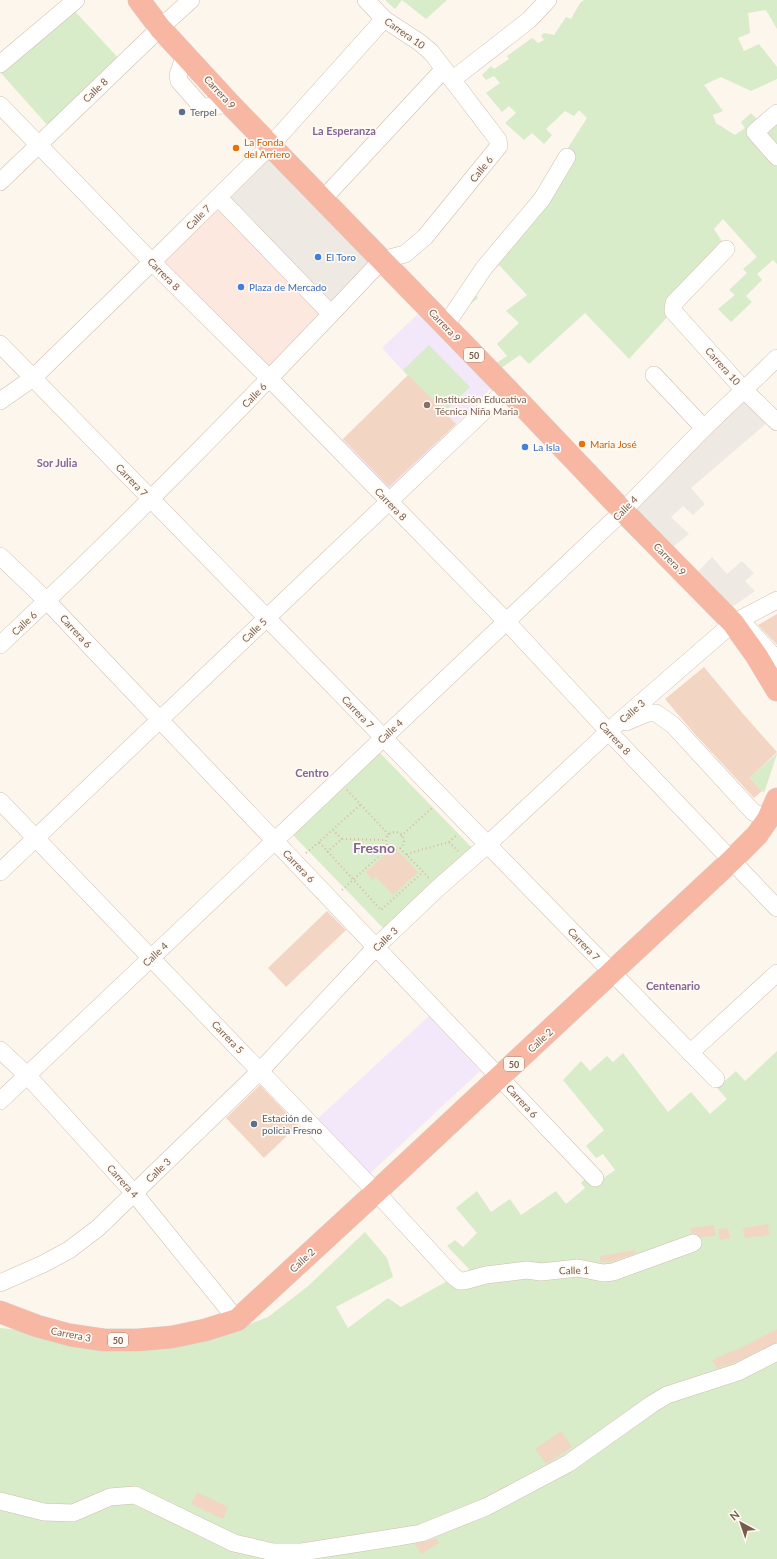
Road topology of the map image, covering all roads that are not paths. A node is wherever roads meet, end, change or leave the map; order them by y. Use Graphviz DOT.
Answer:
graph roads {
  1 [pos="76,0"];
  2 [pos="139,0"];
  3 [pos="191,0"];
  4 [pos="203,0"];
  5 [pos="366,0"];
  6 [pos="548,0"];
  7 [pos="384,19"];
  8 [pos="162,31"];
  9 [pos="0,64"];
  10 [pos="448,75"];
  11 [pos="0,105"];
  12 [pos="777,113"];
  13 [pos="499,142"];
  14 [pos="271,145"];
  15 [pos="41,148"];
  16 [pos="567,156"];
  17 [pos="777,157"];
  18 [pos="0,182"];
  19 [pos="218,197"];
  20 [pos="323,199"];
  21 [pos="726,249"];
  22 [pos="382,260"];
  23 [pos="152,262"];
  24 [pos="331,314"];
  25 [pos="445,326"];
  26 [pos="0,344"];
  27 [pos="777,358"];
  28 [pos="654,374"];
  29 [pos="32,378"];
  30 [pos="270,379"];
  31 [pos="507,389"];
  32 [pos="744,390"];
  33 [pos="0,401"];
  34 [pos="777,422"];
  35 [pos="704,428"];
  36 [pos="151,500"];
  37 [pos="389,502"];
  38 [pos="623,511"];
  39 [pos="0,556"];
  40 [pos="777,600"];
  41 [pos="47,601"];
  42 [pos="266,618"];
  43 [pos="736,621"];
  44 [pos="506,622"];
  45 [pos="0,645"];
  46 [pos="777,660"];
  47 [pos="777,690"];
  48 [pos="160,720"];
  49 [pos="614,726"];
  50 [pos="383,738"];
  51 [pos="777,799"];
  52 [pos="0,801"];
  53 [pos="773,817"];
  54 [pos="36,838"];
  55 [pos="275,841"];
  56 [pos="487,845"];
  57 [pos="732,860"];
  58 [pos="0,872"];
  59 [pos="777,908"];
  60 [pos="376,947"];
  61 [pos="151,958"];
  62 [pos="611,973"];
  63 [pos="777,973"];
  64 [pos="0,1050"];
  65 [pos="690,1053"];
  66 [pos="260,1071"];
  67 [pos="27,1075"];
  68 [pos="499,1077"];
  69 [pos="716,1079"];
  70 [pos="0,1101"];
  71 [pos="595,1178"];
  72 [pos="376,1192"];
  73 [pos="134,1193"];
  74 [pos="693,1243"];
  75 [pos="453,1276"];
  76 [pos="0,1283"];
  77 [pos="0,1312"];
  78 [pos="238,1320"];
  79 [pos="777,1352"];
  80 [pos="0,1501"];
  1 -- 9 [label="street"];
  2 -- 8 [label="highway, Carrera 9 / 50"];
  3 -- 8 [label="street, Calle 8"];
  4 -- 8 [label="street, Calle 8"];
  5 -- 7 [label="street, Carrera 10"];
  6 -- 10 [label="street"];
  7 -- 10 [label="street, Carrera 10"];
  7 -- 14 [label="street, Calle 7"];
  8 -- 14 [label="highway, Carrera 9 / 50"];
  8 -- 15 [label="street, Calle 8"];
  10 -- 13 [label="street, Carrera 10"];
  10 -- 20 [label="street"];
  11 -- 15 [label="street, Carrera 8"];
  12 -- 17 [label="street"];
  13 -- 22 [label="street, Calle 6"];
  14 -- 19 [label="street, Calle 7"];
  14 -- 20 [label="highway, Carrera 9 / 50"];
  15 -- 18 [label="street, Calle 8"];
  15 -- 23 [label="street, Carrera 8"];
  16 -- 25 [label="street"];
  19 -- 23 [label="street, Calle 7"];
  19 -- 24 [label="street"];
  20 -- 22 [label="highway, Carrera 9 / 50"];
  21 -- 32 [label="street, Carrera 10"];
  22 -- 24 [label="street, Calle 6"];
  22 -- 25 [label="highway, Carrera 9 / 50"];
  23 -- 29 [label="street, Calle 7"];
  23 -- 30 [label="street, Carrera 8"];
  24 -- 30 [label="street, Calle 6"];
  25 -- 31 [label="highway, Carrera 9 / 50"];
  26 -- 29 [label="street, Carrera 7"];
  27 -- 32 [label="street, Calle 4"];
  28 -- 35 [label="street"];
  29 -- 33 [label="street, Calle 7"];
  29 -- 36 [label="street, Carrera 7"];
  30 -- 36 [label="street, Calle 6"];
  30 -- 37 [label="street, Carrera 8"];
  31 -- 37 [label="street, Calle 5"];
  31 -- 38 [label="highway, Carrera 9 / 50"];
  32 -- 34 [label="street, Carrera 10"];
  32 -- 35 [label="street, Calle 4"];
  35 -- 38 [label="street, Calle 4"];
  36 -- 41 [label="street, Calle 6"];
  36 -- 42 [label="street, Carrera 7"];
  37 -- 42 [label="street, Calle 5"];
  37 -- 44 [label="street, Carrera 8"];
  38 -- 43 [label="highway, Carrera 9 / 50"];
  38 -- 44 [label="street, Calle 4"];
  39 -- 41 [label="street, Carrera 6"];
  40 -- 43 [label="street, Calle 3"];
  41 -- 45 [label="street, Calle 6"];
  41 -- 48 [label="street, Carrera 6"];
  42 -- 48 [label="street, Calle 5"];
  42 -- 50 [label="street, Carrera 7"];
  43 -- 46 [label="street"];
  43 -- 47 [label="highway, Carrera 9 / 50"];
  43 -- 49 [label="street, Calle 3"];
  44 -- 49 [label="street, Carrera 8"];
  44 -- 50 [label="street, Calle 4"];
  48 -- 54 [label="street, Calle 5"];
  48 -- 55 [label="street, Carrera 6"];
  49 -- 53 [label="street"];
  49 -- 56 [label="street, Calle 3"];
  49 -- 57 [label="street, Carrera 8"];
  50 -- 55 [label="street, Calle 4"];
  50 -- 56 [label="street, Carrera 7"];
  51 -- 53 [label="highway, Calle 2 / 50"];
  52 -- 54 [label="street, Carrera 5"];
  53 -- 57 [label="highway, Calle 2 / 50"];
  54 -- 58 [label="street, Calle 5"];
  54 -- 61 [label="street, Carrera 5"];
  55 -- 60 [label="street, Carrera 6"];
  55 -- 61 [label="street, Calle 4"];
  56 -- 60 [label="street, Calle 3"];
  56 -- 62 [label="street, Carrera 7"];
  57 -- 59 [label="street, Carrera 8"];
  57 -- 62 [label="highway, Calle 2 / 50"];
  60 -- 66 [label="street, Calle 3"];
  60 -- 68 [label="street, Carrera 6"];
  61 -- 66 [label="street, Carrera 5"];
  61 -- 67 [label="street, Calle 4"];
  62 -- 65 [label="street, Carrera 7"];
  62 -- 68 [label="highway, Calle 2 / 50"];
  63 -- 65 [label="street"];
  64 -- 67 [label="street, Carrera 4"];
  65 -- 69 [label="street, Carrera 7"];
  66 -- 72 [label="street, Carrera 5"];
  66 -- 73 [label="street, Calle 3"];
  67 -- 70 [label="street, Calle 4"];
  67 -- 73 [label="street, Carrera 4"];
  68 -- 71 [label="street, Carrera 6"];
  68 -- 72 [label="highway, Calle 2 / 50"];
  72 -- 75 [label="street, Carrera 5"];
  72 -- 78 [label="highway, Calle 2 / 50"];
  73 -- 76 [label="street, Calle 3"];
  73 -- 78 [label="street, Carrera 4"];
  74 -- 75 [label="street, Calle 1"];
  77 -- 78 [label="highway, Carrera 3 / 50"];
  79 -- 80 [label="street"];
}
